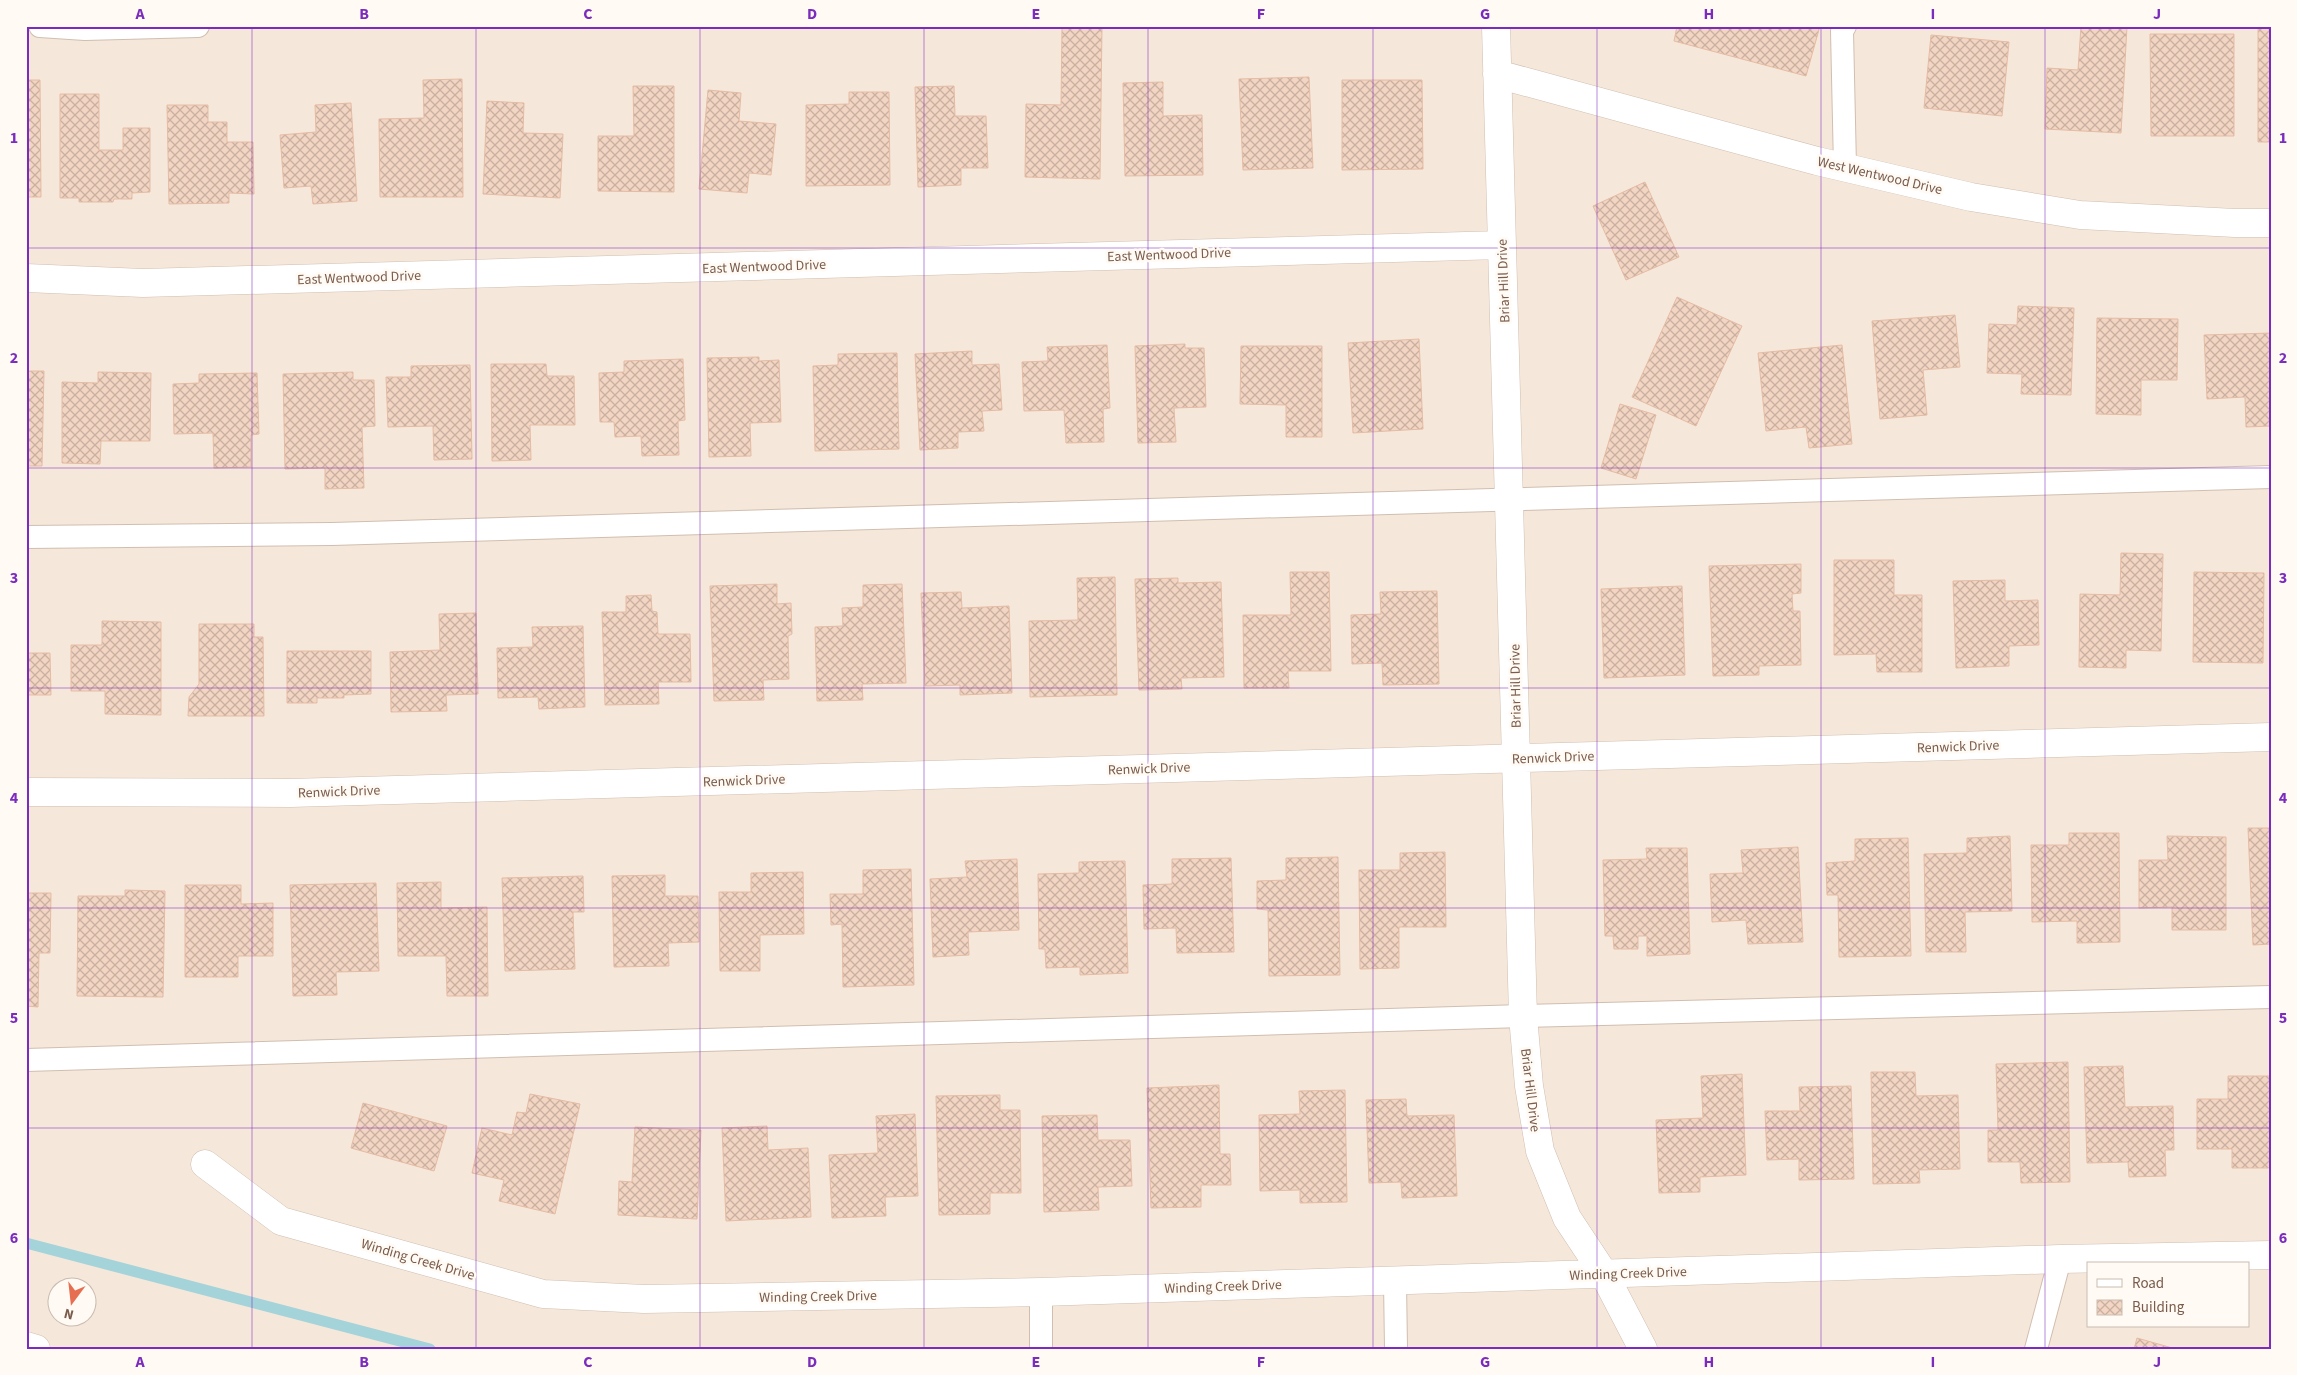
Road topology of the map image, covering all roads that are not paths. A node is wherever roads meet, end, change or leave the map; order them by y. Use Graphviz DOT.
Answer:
graph roads {
  1 [pos="40,26"];
  2 [pos="198,26"];
  3 [pos="1496,26"];
  4 [pos="1845,26"];
  5 [pos="1497,74"];
  6 [pos="1845,167"];
  7 [pos="2271,223"];
  8 [pos="1501,245"];
  9 [pos="26,278"];
  10 [pos="2271,477"];
  11 [pos="1510,499"];
  12 [pos="26,537"];
  13 [pos="2271,737"];
  14 [pos="1516,758"];
  15 [pos="26,792"];
  16 [pos="2271,997"];
  17 [pos="1523,1016"];
  18 [pos="26,1060"];
  19 [pos="205,1164"];
  20 [pos="2271,1256"];
  21 [pos="2060,1259"];
  22 [pos="1604,1274"];
  23 [pos="1395,1281"];
  24 [pos="1040,1292"];
  25 [pos="26,1346"];
  26 [pos="36,1349"];
  27 [pos="1041,1349"];
  28 [pos="1396,1349"];
  29 [pos="1643,1349"];
  30 [pos="2036,1349"];
  1 -- 2 [label="lane"];
  3 -- 5 [label="street, Briar Hill Drive"];
  4 -- 6 [label="lane"];
  5 -- 6 [label="street, West Wentwood Drive"];
  5 -- 8 [label="street, Briar Hill Drive"];
  6 -- 7 [label="street, West Wentwood Drive"];
  8 -- 9 [label="street, East Wentwood Drive"];
  8 -- 11 [label="street, Briar Hill Drive"];
  10 -- 11 [label="lane"];
  11 -- 12 [label="lane"];
  11 -- 14 [label="street, Briar Hill Drive"];
  13 -- 14 [label="street, Renwick Drive"];
  14 -- 15 [label="street, Renwick Drive"];
  14 -- 17 [label="street, Briar Hill Drive"];
  16 -- 17 [label="lane"];
  17 -- 18 [label="lane"];
  17 -- 22 [label="street, Briar Hill Drive"];
  19 -- 24 [label="street, Winding Creek Drive"];
  20 -- 21 [label="street, Winding Creek Drive"];
  21 -- 22 [label="street, Winding Creek Drive"];
  21 -- 30 [label="lane"];
  22 -- 23 [label="street, Winding Creek Drive"];
  22 -- 29 [label="street, Briar Hill Drive"];
  23 -- 24 [label="street, Winding Creek Drive"];
  23 -- 28 [label="lane"];
  24 -- 27 [label="lane"];
  25 -- 26 [label="street"];
}
